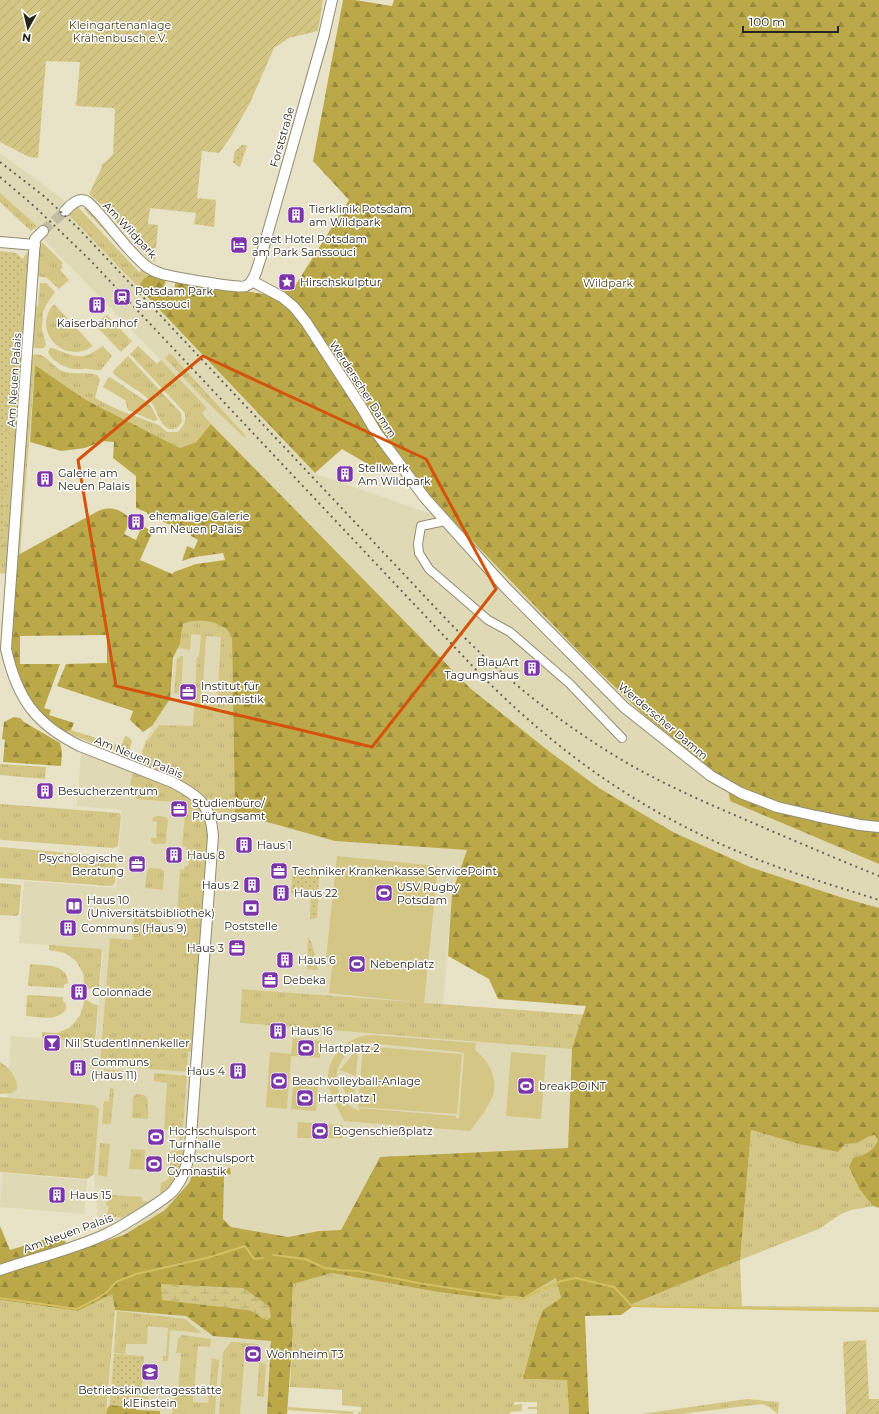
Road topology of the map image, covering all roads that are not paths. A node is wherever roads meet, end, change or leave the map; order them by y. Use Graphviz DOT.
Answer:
graph roads {
  1 [pos="332,0"];
  2 [pos="65,211"];
  3 [pos="43,231"];
  4 [pos="0,242"];
  5 [pos="35,245"];
  6 [pos="252,281"];
  7 [pos="444,521"];
  8 [pos="622,738"];
  9 [pos="879,827"];
  10 [pos="0,1270"];
  1 -- 6 [label="street, Forststraße"];
  2 -- 6 [label="street, Am Wildpark"];
  3 -- 5 [label="street"];
  4 -- 5 [label="street"];
  5 -- 10 [label="street, Am Neuen Palais"];
  6 -- 7 [label="street, Werderscher Damm"];
  7 -- 8 [label="street"];
  7 -- 9 [label="street, Werderscher Damm"];
}
